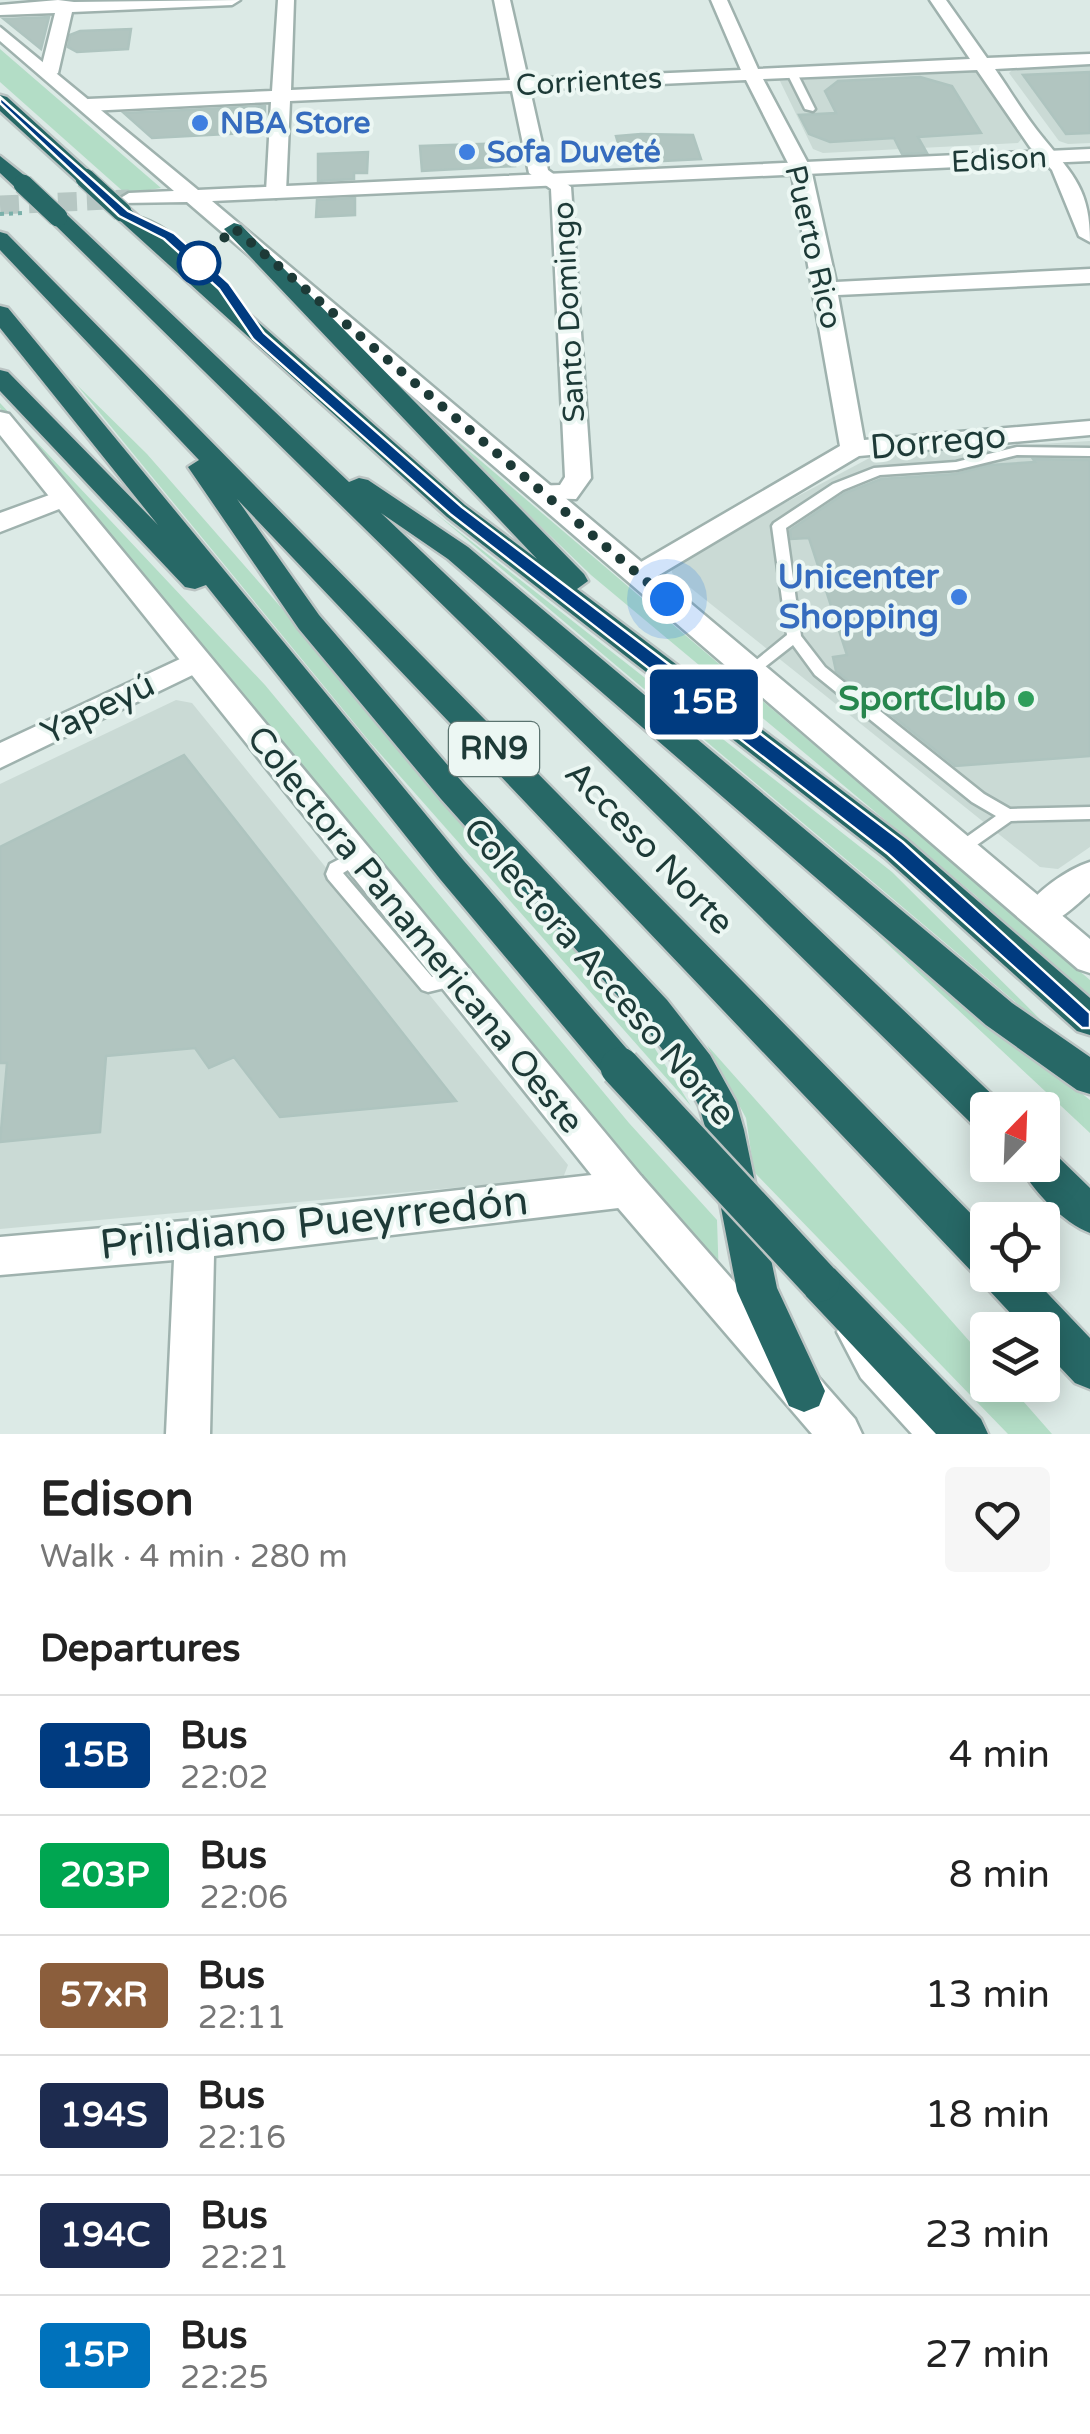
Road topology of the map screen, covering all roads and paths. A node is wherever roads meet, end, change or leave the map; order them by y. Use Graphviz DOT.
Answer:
graph roads {
  1 [pos="232,0"];
  2 [pos="286,0"];
  3 [pos="502,0"];
  4 [pos="719,0"];
  5 [pos="938,0"];
  6 [pos="64,3"];
  7 [pos="0,10"];
  8 [pos="0,32"];
  9 [pos="1090,60"];
  10 [pos="983,64"];
  11 [pos="49,73"];
  12 [pos="792,73"];
  13 [pos="752,74"];
  14 [pos="518,85"];
  15 [pos="281,96"];
  16 [pos="0,101"];
  17 [pos="88,105"];
  18 [pos="810,109"];
  19 [pos="1090,156"];
  20 [pos="1052,157"];
  21 [pos="0,162"];
  22 [pos="801,169"];
  23 [pos="550,180"];
  24 [pos="276,192"];
  25 [pos="197,196"];
  26 [pos="125,208"];
  27 [pos="234,228"];
  28 [pos="1090,236"];
  29 [pos="0,238"];
  30 [pos="1090,276"];
  31 [pos="826,289"];
  32 [pos="0,314"];
  33 [pos="0,377"];
  34 [pos="144,386"];
  35 [pos="0,420"];
  36 [pos="1090,428"];
  37 [pos="290,439"];
  38 [pos="853,449"];
  39 [pos="1090,452"];
  40 [pos="544,492"];
  41 [pos="63,498"];
  42 [pos="0,524"];
  43 [pos="639,575"];
  44 [pos="794,637"];
  45 [pos="195,662"];
  46 [pos="752,670"];
  47 [pos="692,693"];
  48 [pos="338,730"];
  49 [pos="0,756"];
  50 [pos="1090,813"];
  51 [pos="1008,814"];
  52 [pos="964,848"];
  53 [pos="1090,875"];
  54 [pos="1040,913"];
  55 [pos="1090,959"];
  56 [pos="1086,1016"];
  57 [pos="1090,1078"];
  58 [pos="970,1098"];
  59 [pos="1057,1182"];
  60 [pos="628,1189"];
  61 [pos="1090,1214"];
  62 [pos="194,1239"];
  63 [pos="970,1241"];
  64 [pos="0,1256"];
  65 [pos="821,1283"];
  66 [pos="1018,1292"];
  67 [pos="1090,1368"];
  68 [pos="804,1391"];
  69 [pos="188,1434"];
  70 [pos="840,1434"];
  71 [pos="928,1434"];
  72 [pos="966,1434"];
  1 -- 6 [label="street"];
  2 -- 15 [label="street"];
  3 -- 14 [label="street, Santo Domingo"];
  4 -- 13 [label="street, Puerto Rico"];
  5 -- 10 [label="street"];
  6 -- 7 [label="street"];
  6 -- 11 [label="street"];
  8 -- 11 [label="street"];
  9 -- 10 [label="street, Corrientes"];
  10 -- 12 [label="street, Corrientes"];
  10 -- 20 [label="street"];
  11 -- 17 [label="street"];
  12 -- 13 [label="street, Corrientes"];
  12 -- 18 [label="lane"];
  13 -- 14 [label="street, Corrientes"];
  13 -- 22 [label="street, Puerto Rico"];
  14 -- 15 [label="street, Corrientes"];
  14 -- 23 [label="street, Santo Domingo"];
  15 -- 17 [label="street, Corrientes"];
  15 -- 24 [label="street"];
  16 -- 26 [label="highway, bridge"];
  17 -- 25 [label="street"];
  19 -- 20 [label="street, Edison"];
  20 -- 22 [label="street, Edison"];
  20 -- 28 [label="street"];
  21 -- 37 [label="highway, Acceso Norte / RN9, bridge"];
  22 -- 23 [label="street, Edison"];
  22 -- 31 [label="street, Puerto Rico"];
  23 -- 24 [label="street, Edison"];
  23 -- 40 [label="street, Santo Domingo"];
  24 -- 25 [label="street, Edison"];
  25 -- 26 [label="street, Edison"];
  25 -- 27 [label="street"];
  26 -- 47 [label="highway"];
  27 -- 40 [label="street"];
  27 -- 47 [label="highway"];
  29 -- 34 [label="highway, Acceso Norte / RN9"];
  30 -- 31 [label="street"];
  31 -- 38 [label="street, Puerto Rico"];
  32 -- 48 [label="highway, Colectora Acceso Norte"];
  33 -- 48 [label="highway"];
  34 -- 63 [label="highway, Acceso Norte / RN9"];
  34 -- 68 [label="highway"];
  35 -- 41 [label="street, Colectora Panamericana Oeste"];
  36 -- 38 [label="street, Dorrego"];
  37 -- 57 [label="highway"];
  37 -- 58 [label="highway, Acceso Norte / RN9"];
  38 -- 43 [label="street, Dorrego"];
  39 -- 44 [label="lane"];
  40 -- 43 [label="street"];
  41 -- 42 [label="street"];
  41 -- 45 [label="street, Colectora Panamericana Oeste"];
  43 -- 46 [label="street"];
  44 -- 46 [label="lane"];
  44 -- 51 [label="lane"];
  45 -- 49 [label="street, Yapeyú"];
  45 -- 60 [label="street, Colectora Panamericana Oeste"];
  46 -- 52 [label="street"];
  47 -- 56 [label="highway"];
  48 -- 65 [label="highway, Colectora Acceso Norte, bridge"];
  50 -- 51 [label="lane"];
  51 -- 52 [label="lane"];
  52 -- 54 [label="street"];
  53 -- 54 [label="street"];
  54 -- 55 [label="street"];
  59 -- 61 [label="highway"];
  60 -- 62 [label="street, Prilidiano Pueyrredón"];
  60 -- 68 [label="street, Colectora Panamericana Oeste"];
  62 -- 64 [label="street, Prilidiano Pueyrredón"];
  62 -- 69 [label="street"];
  65 -- 71 [label="lane"];
  65 -- 72 [label="highway, Colectora Acceso Norte"];
  66 -- 67 [label="highway"];
  68 -- 70 [label="street, Colectora Panamericana Oeste"];
}
